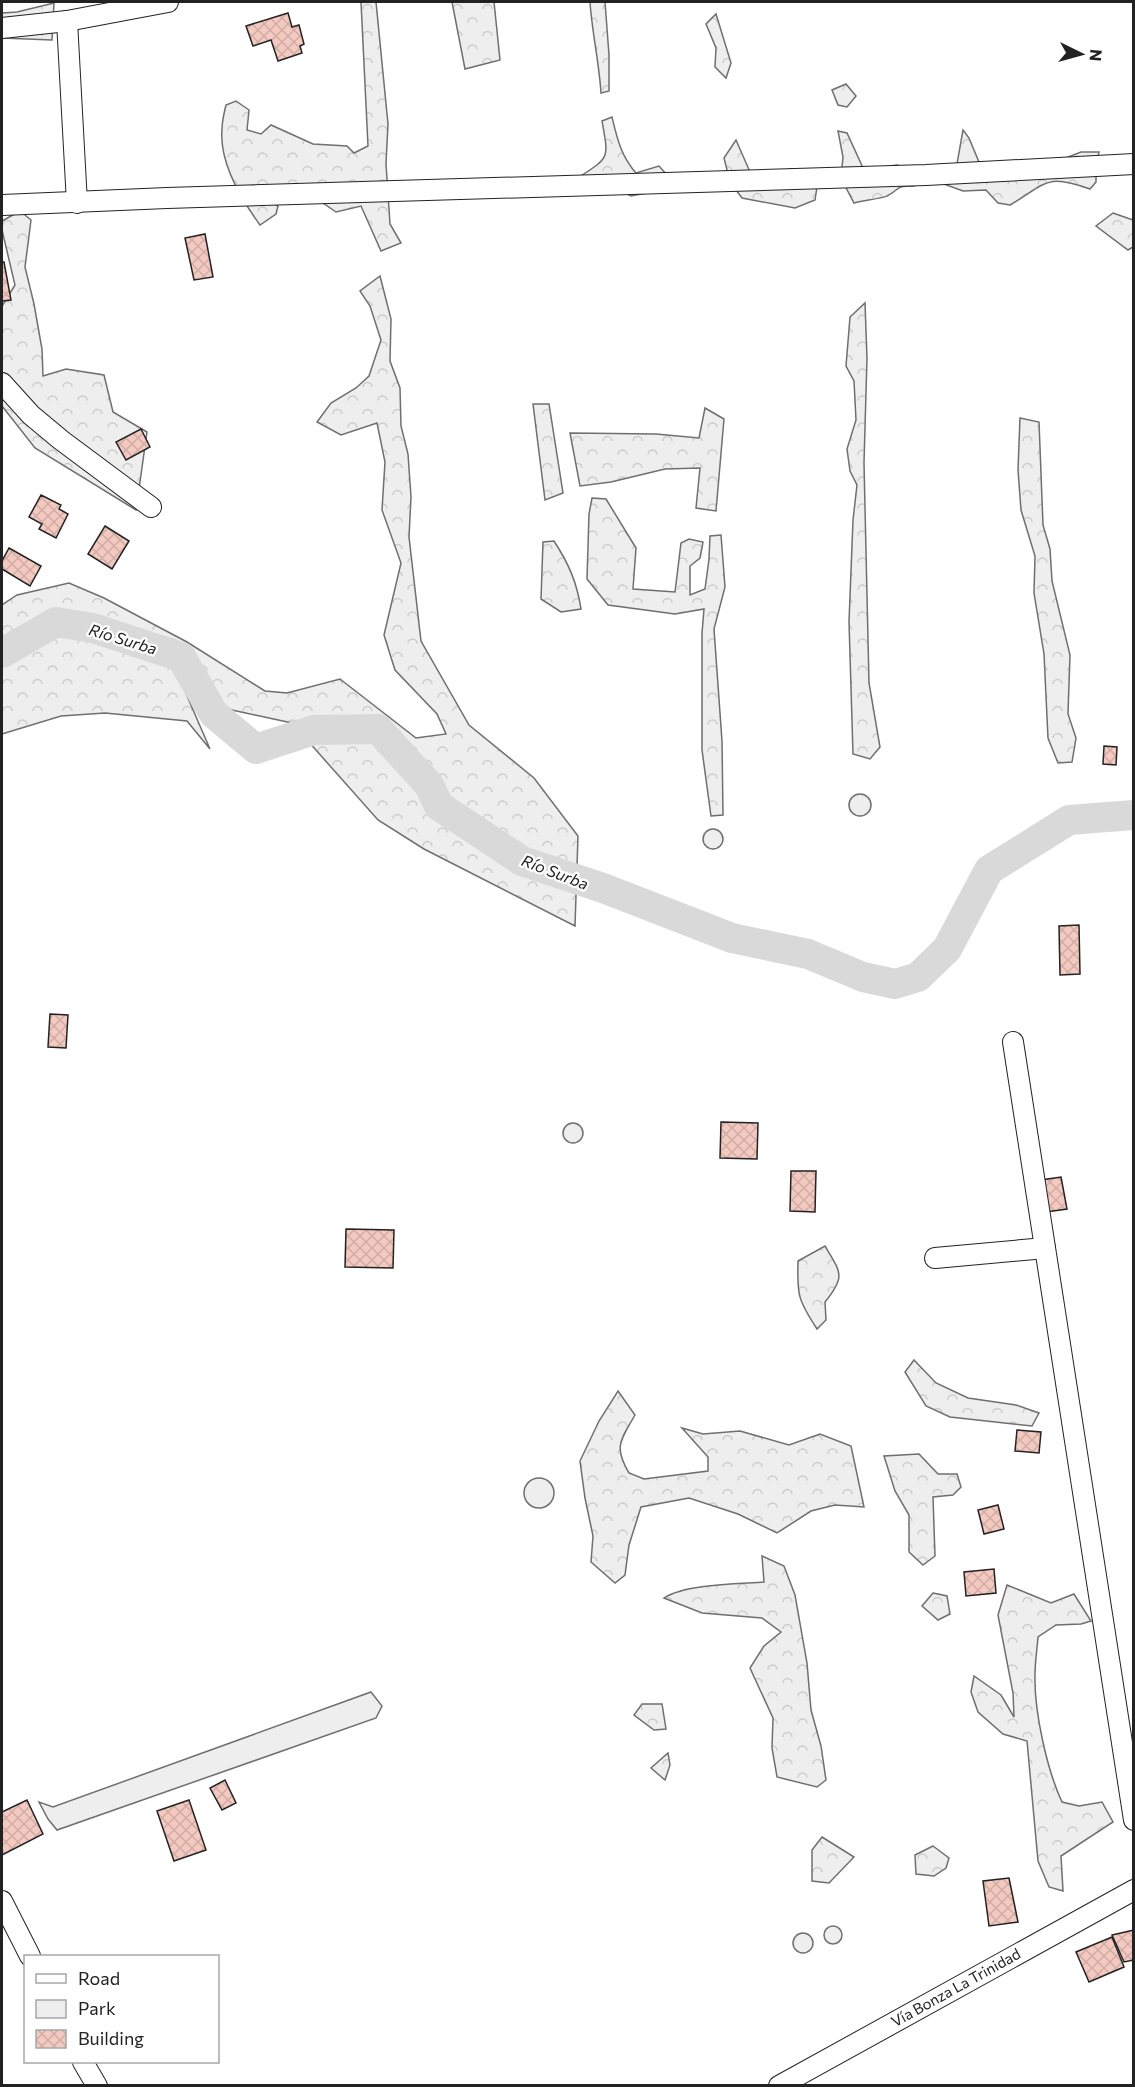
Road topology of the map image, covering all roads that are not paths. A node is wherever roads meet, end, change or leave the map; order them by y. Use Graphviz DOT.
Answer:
graph roads {
  1 [pos="168,2"];
  2 [pos="67,21"];
  3 [pos="2,28"];
  4 [pos="1134,164"];
  5 [pos="77,203"];
  6 [pos="2,204"];
  7 [pos="2,383"];
  8 [pos="151,507"];
  9 [pos="1013,1042"];
  10 [pos="1045,1248"];
  11 [pos="935,1258"];
  12 [pos="1134,1820"];
  13 [pos="1134,1890"];
  14 [pos="2,1901"];
  15 [pos="29,1955"];
  16 [pos="84,2063"];
  17 [pos="97,2085"];
  18 [pos="779,2085"];
  1 -- 2 [label="street"];
  2 -- 3 [label="street"];
  2 -- 5 [label="street"];
  4 -- 5 [label="street"];
  5 -- 6 [label="street"];
  7 -- 8 [label="street"];
  9 -- 10 [label="street"];
  10 -- 11 [label="street"];
  10 -- 12 [label="street"];
  13 -- 18 [label="street, Vía Bonza La Trinidad"];
  14 -- 15 [label="street"];
  16 -- 17 [label="street"];
}
